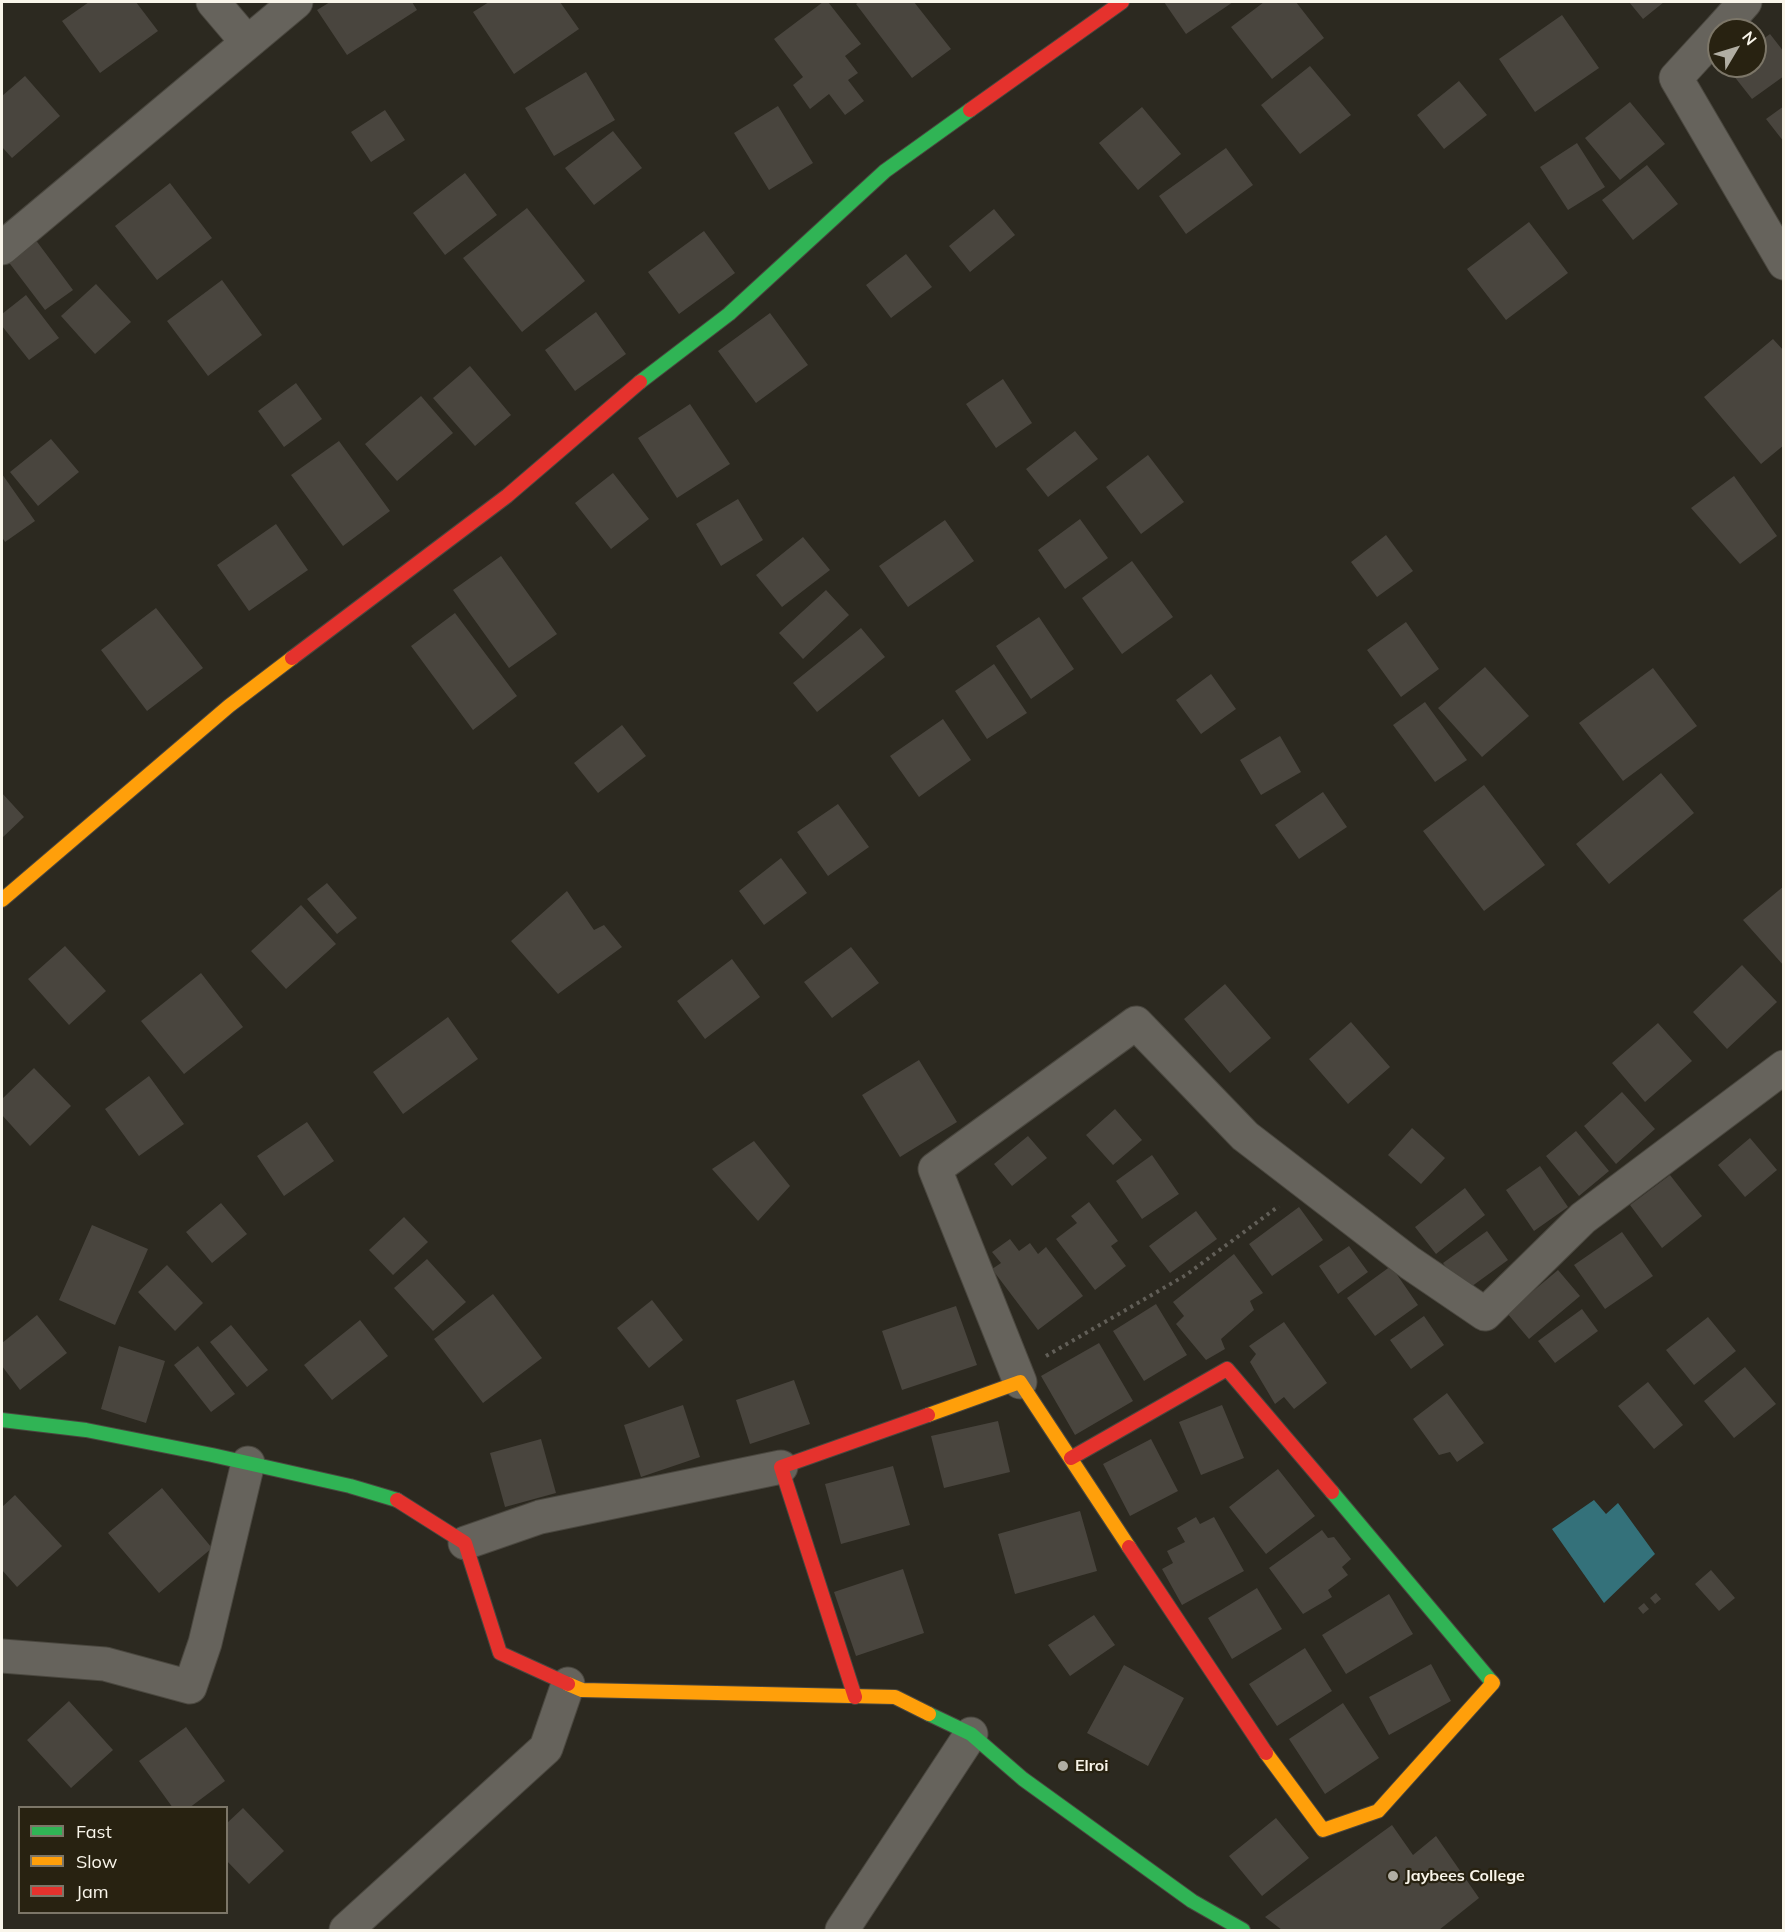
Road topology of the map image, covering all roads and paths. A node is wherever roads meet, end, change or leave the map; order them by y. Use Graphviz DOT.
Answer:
graph roads {
  1 [pos="213,2"];
  2 [pos="296,2"];
  3 [pos="1122,2"];
  4 [pos="1745,2"];
  5 [pos="1730,18"];
  6 [pos="247,42"];
  7 [pos="1707,43"];
  8 [pos="2,248"];
  9 [pos="1784,263"];
  10 [pos="2,900"];
  11 [pos="1784,1066"];
  12 [pos="1309,1185"];
  13 [pos="1018,1377"];
  14 [pos="2,1420"];
  15 [pos="1071,1458"];
  16 [pos="248,1463"];
  17 [pos="781,1467"];
  18 [pos="465,1544"];
  19 [pos="2,1656"];
  20 [pos="568,1684"];
  21 [pos="855,1696"];
  22 [pos="971,1734"];
  23 [pos="346,1930"];
  24 [pos="842,1930"];
  25 [pos="1243,1930"];
  1 -- 6 [label="street"];
  2 -- 6 [label="street"];
  3 -- 10 [label="street"];
  4 -- 5 [label="street"];
  6 -- 8 [label="street"];
  7 -- 9 [label="street"];
  11 -- 12 [label="street"];
  12 -- 13 [label="path"];
  12 -- 13 [label="street"];
  13 -- 15 [label="street"];
  13 -- 17 [label="street"];
  14 -- 16 [label="street"];
  15 -- 15 [label="street"];
  16 -- 18 [label="street"];
  16 -- 19 [label="street"];
  17 -- 18 [label="street"];
  17 -- 21 [label="street"];
  18 -- 20 [label="street"];
  20 -- 21 [label="street"];
  20 -- 23 [label="street"];
  21 -- 22 [label="street"];
  22 -- 24 [label="street"];
  22 -- 25 [label="street"];
}
